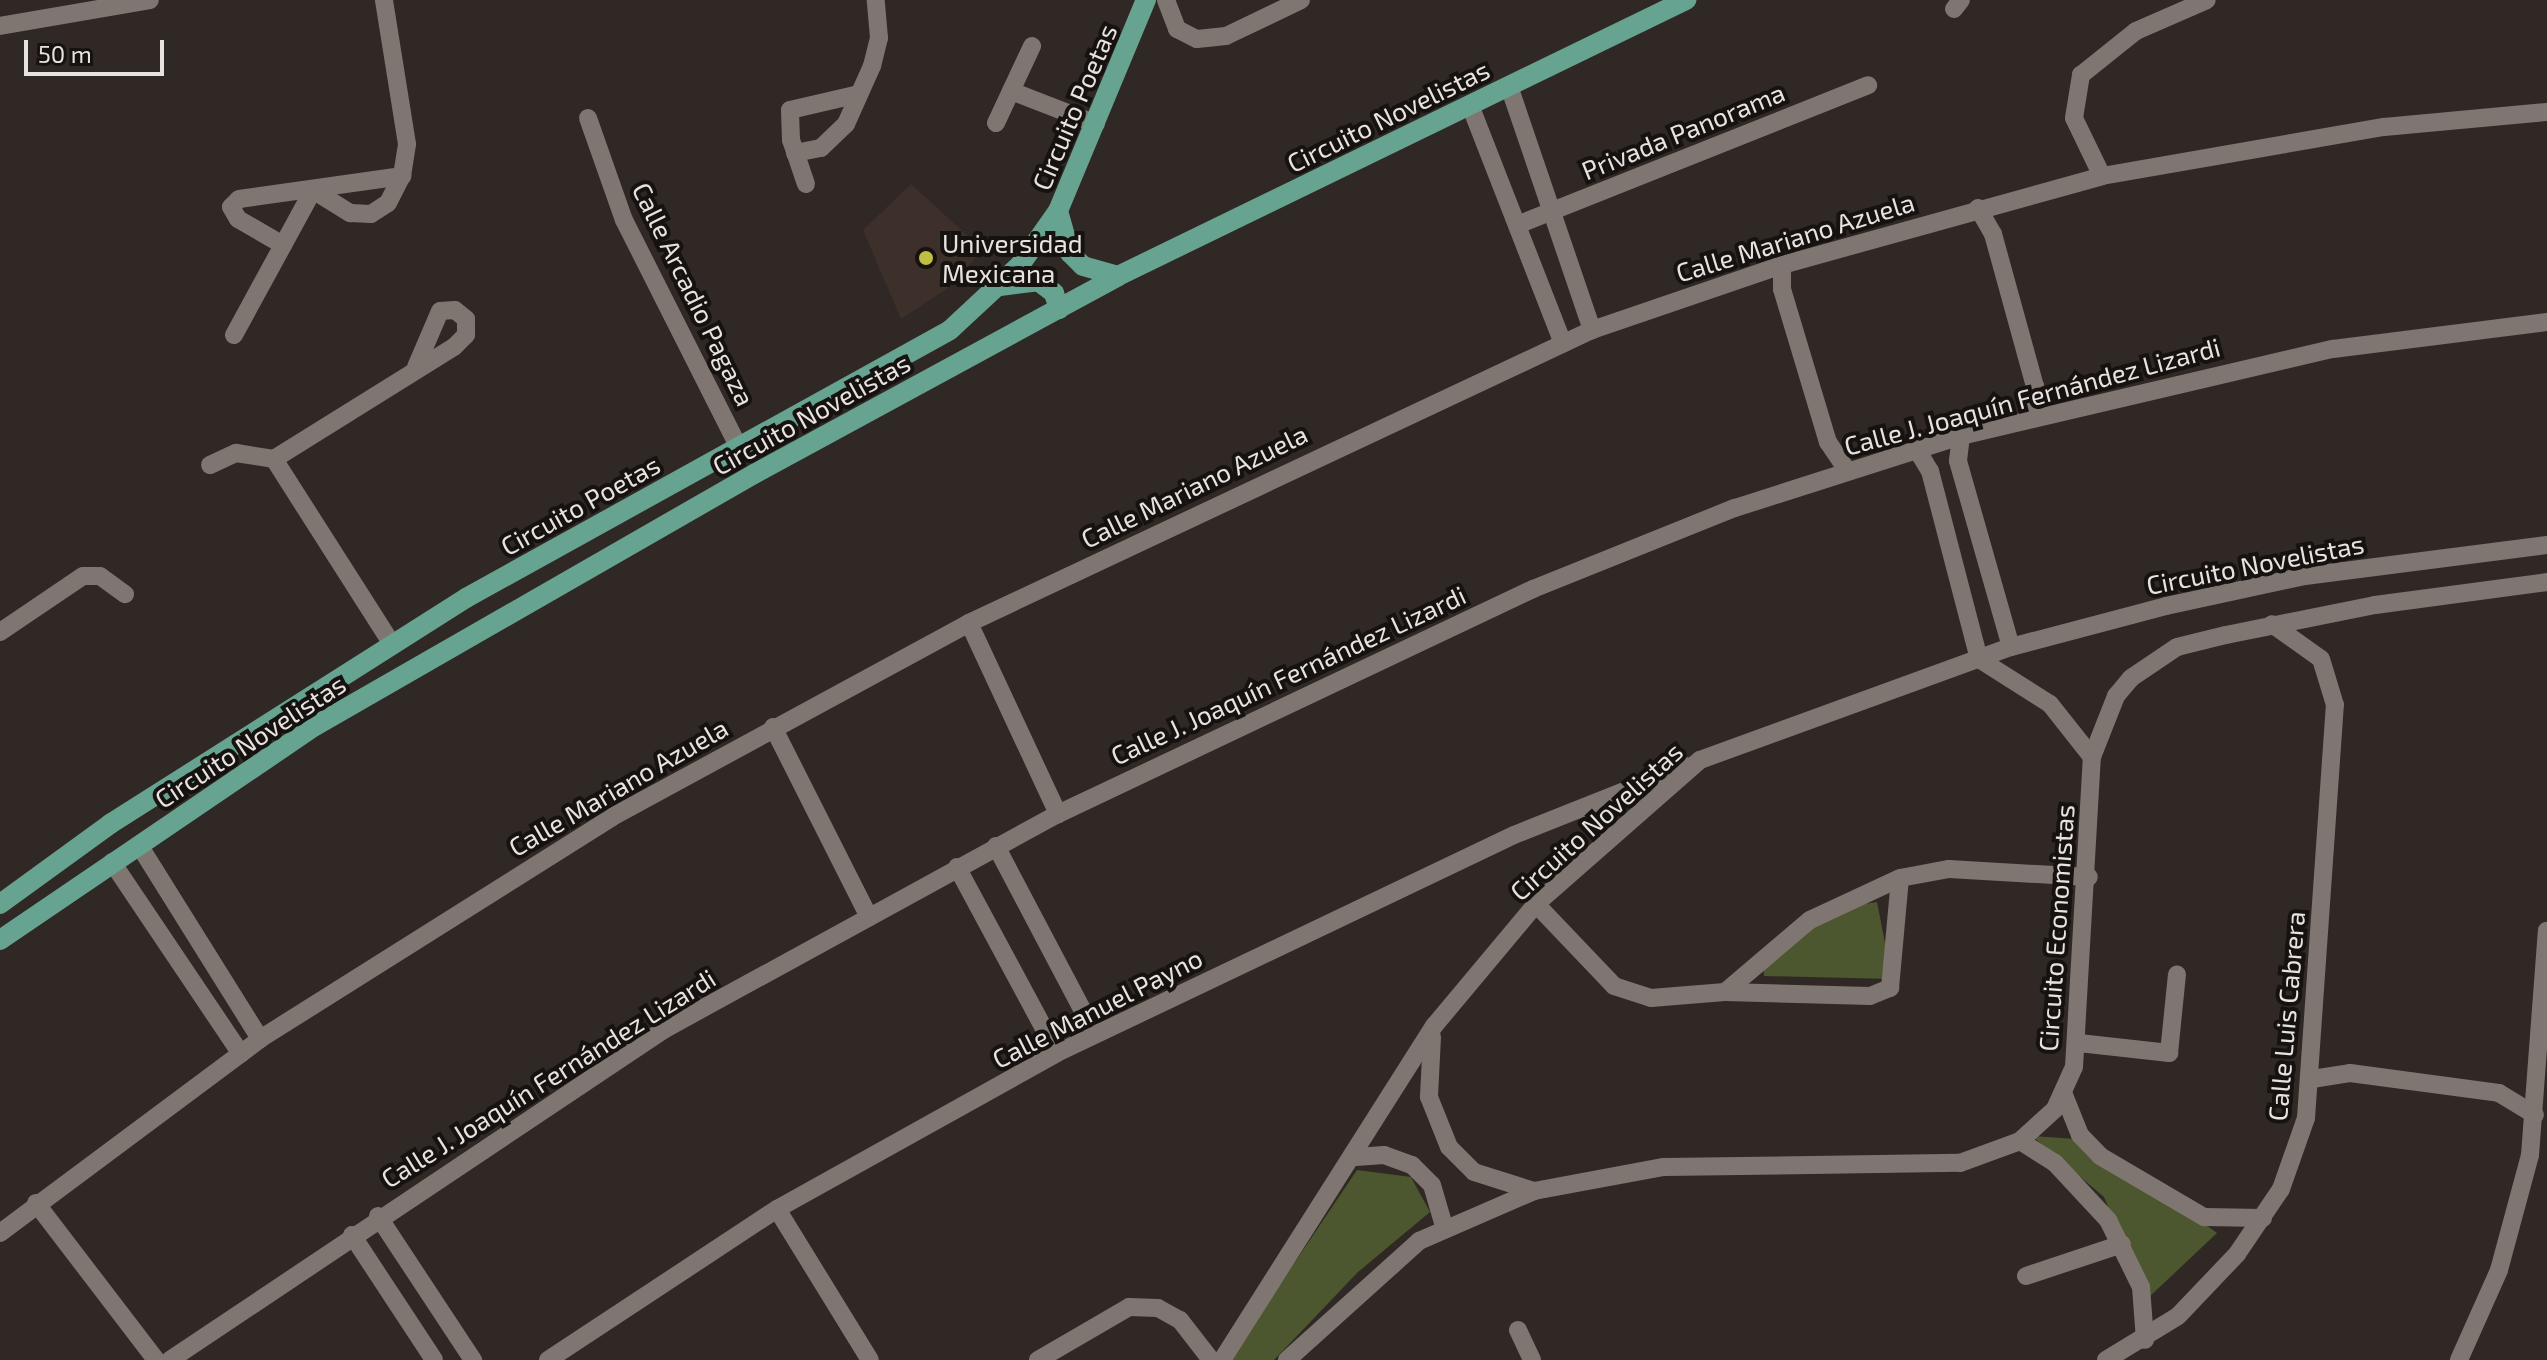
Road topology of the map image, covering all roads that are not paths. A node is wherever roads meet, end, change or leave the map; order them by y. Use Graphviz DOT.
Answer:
graph roads {
  1 [pos="150,0"];
  2 [pos="384,0"];
  3 [pos="876,0"];
  4 [pos="1146,0"];
  5 [pos="1166,0"];
  6 [pos="1301,0"];
  7 [pos="1686,0"];
  8 [pos="2207,0"];
  9 [pos="0,26"];
  10 [pos="1032,46"];
  11 [pos="1868,85"];
  12 [pos="1509,86"];
  13 [pos="1011,91"];
  14 [pos="859,94"];
  15 [pos="1470,105"];
  16 [pos="2547,112"];
  17 [pos="588,118"];
  18 [pos="996,123"];
  19 [pos="1096,124"];
  20 [pos="795,153"];
  21 [pos="402,176"];
  22 [pos="2102,176"];
  23 [pos="806,184"];
  24 [pos="313,190"];
  25 [pos="1978,208"];
  26 [pos="1058,211"];
  27 [pos="1552,211"];
  28 [pos="1517,225"];
  29 [pos="283,245"];
  30 [pos="1782,265"];
  31 [pos="1118,276"];
  32 [pos="1000,286"];
  33 [pos="1059,309"];
  34 [pos="2547,322"];
  35 [pos="1592,330"];
  36 [pos="234,335"];
  37 [pos="1563,344"];
  38 [pos="416,367"];
  39 [pos="2034,417"];
  40 [pos="1961,436"];
  41 [pos="738,446"];
  42 [pos="1916,448"];
  43 [pos="274,459"];
  44 [pos="210,465"];
  45 [pos="1847,470"];
  46 [pos="2547,545"];
  47 [pos="2547,582"];
  48 [pos="125,594"];
  49 [pos="969,623"];
  50 [pos="2272,624"];
  51 [pos="0,632"];
  52 [pos="392,644"];
  53 [pos="2011,647"];
  54 [pos="1979,659"];
  55 [pos="773,727"];
  56 [pos="2092,757"];
  57 [pos="1700,760"];
  58 [pos="1058,814"];
  59 [pos="139,845"];
  60 [pos="996,846"];
  61 [pos="112,862"];
  62 [pos="957,867"];
  63 [pos="2089,877"];
  64 [pos="1900,878"];
  65 [pos="0,904"];
  66 [pos="1536,904"];
  67 [pos="869,917"];
  68 [pos="2547,931"];
  69 [pos="0,940"];
  70 [pos="2177,974"];
  71 [pos="1725,992"];
  72 [pos="1434,1026"];
  73 [pos="1095,1034"];
  74 [pos="260,1039"];
  75 [pos="2079,1043"];
  76 [pos="1057,1053"];
  77 [pos="241,1054"];
  78 [pos="2312,1079"];
  79 [pos="2064,1095"];
  80 [pos="2535,1115"];
  81 [pos="2020,1141"];
  82 [pos="1356,1157"];
  83 [pos="1534,1191"];
  84 [pos="36,1203"];
  85 [pos="777,1209"];
  86 [pos="378,1216"];
  87 [pos="2263,1218"];
  88 [pos="1444,1226"];
  89 [pos="0,1233"];
  90 [pos="352,1235"];
  91 [pos="2122,1244"];
  92 [pos="2026,1276"];
  93 [pos="2476,1323"];
  94 [pos="1518,1330"];
  95 [pos="2145,1340"];
  96 [pos="156,1360"];
  97 [pos="170,1360"];
  98 [pos="434,1360"];
  99 [pos="473,1360"];
  100 [pos="548,1360"];
  101 [pos="870,1360"];
  102 [pos="1038,1360"];
  103 [pos="1211,1360"];
  104 [pos="1222,1360"];
  105 [pos="1287,1360"];
  106 [pos="1532,1360"];
  107 [pos="2106,1360"];
  108 [pos="2447,1360"];
  109 [pos="2459,1360"];
  1 -- 9 [label="street"];
  2 -- 21 [label="street"];
  3 -- 14 [label="street"];
  4 -- 19 [label="main road, Circuito Poetas"];
  5 -- 6 [label="street"];
  7 -- 12 [label="main road, Circuito Novelistas"];
  8 -- 22 [label="street"];
  10 -- 13 [label="street"];
  11 -- 27 [label="street, Privada Panorama"];
  12 -- 15 [label="main road, Circuito Novelistas"];
  12 -- 27 [label="street"];
  13 -- 18 [label="street"];
  13 -- 19 [label="street"];
  14 -- 20 [label="street"];
  14 -- 20 [label="street"];
  15 -- 28 [label="street"];
  15 -- 31 [label="main road, Circuito Novelistas"];
  16 -- 22 [label="street, Calle Mariano Azuela"];
  17 -- 41 [label="street, Calle Arcadio Pagaza"];
  19 -- 26 [label="main road, Circuito Poetas"];
  20 -- 23 [label="street"];
  21 -- 24 [label="street"];
  21 -- 24 [label="street"];
  22 -- 25 [label="street, Calle Mariano Azuela"];
  24 -- 29 [label="street"];
  24 -- 29 [label="street"];
  25 -- 30 [label="street, Calle Mariano Azuela"];
  25 -- 39 [label="street"];
  26 -- 31 [label="main road"];
  26 -- 32 [label="main road, Circuito Poetas"];
  27 -- 28 [label="street, Privada Panorama"];
  27 -- 35 [label="street"];
  28 -- 37 [label="street"];
  29 -- 36 [label="street"];
  30 -- 35 [label="street, Calle Mariano Azuela"];
  30 -- 45 [label="street"];
  31 -- 33 [label="main road, Circuito Novelistas"];
  32 -- 33 [label="main road"];
  32 -- 41 [label="main road, Circuito Poetas"];
  33 -- 59 [label="main road, Circuito Novelistas"];
  34 -- 39 [label="street, Calle J. Joaquín Fernández Lizardi"];
  35 -- 37 [label="street, Calle Mariano Azuela"];
  37 -- 49 [label="street, Calle Mariano Azuela"];
  38 -- 38 [label="street"];
  38 -- 43 [label="street"];
  39 -- 40 [label="street, Calle J. Joaquín Fernández Lizardi"];
  40 -- 42 [label="street, Calle J. Joaquín Fernández Lizardi"];
  40 -- 53 [label="street"];
  41 -- 52 [label="main road, Circuito Poetas"];
  42 -- 45 [label="street, Calle J. Joaquín Fernández Lizardi"];
  42 -- 54 [label="street"];
  43 -- 44 [label="street"];
  43 -- 52 [label="street"];
  45 -- 58 [label="street, Calle J. Joaquín Fernández Lizardi"];
  46 -- 53 [label="street, Circuito Novelistas"];
  47 -- 50 [label="street, Circuito Economistas"];
  48 -- 51 [label="street"];
  49 -- 55 [label="street, Calle Mariano Azuela"];
  49 -- 58 [label="street"];
  50 -- 56 [label="street, Circuito Economistas"];
  50 -- 78 [label="street, Calle Luis Cabrera"];
  52 -- 65 [label="main road, Circuito Poetas"];
  53 -- 54 [label="street, Circuito Novelistas"];
  54 -- 56 [label="street"];
  54 -- 57 [label="street, Circuito Novelistas"];
  55 -- 67 [label="street"];
  55 -- 74 [label="street, Calle Mariano Azuela"];
  56 -- 63 [label="street, Circuito Economistas"];
  57 -- 66 [label="street, Circuito Novelistas"];
  57 -- 73 [label="street, Calle Manuel Payno"];
  58 -- 60 [label="street, Calle J. Joaquín Fernández Lizardi"];
  59 -- 61 [label="main road, Circuito Novelistas"];
  59 -- 74 [label="street"];
  60 -- 62 [label="street, Calle J. Joaquín Fernández Lizardi"];
  60 -- 73 [label="street"];
  61 -- 69 [label="main road, Circuito Novelistas"];
  61 -- 77 [label="street"];
  62 -- 67 [label="street, Calle J. Joaquín Fernández Lizardi"];
  62 -- 76 [label="street"];
  63 -- 64 [label="street"];
  63 -- 75 [label="street, Circuito Economistas"];
  64 -- 71 [label="street"];
  64 -- 71 [label="street"];
  66 -- 71 [label="street"];
  66 -- 72 [label="street, Circuito Novelistas"];
  67 -- 86 [label="street, Calle J. Joaquín Fernández Lizardi"];
  68 -- 80 [label="street"];
  70 -- 75 [label="street"];
  72 -- 82 [label="street, Circuito Novelistas"];
  72 -- 83 [label="street"];
  73 -- 76 [label="street, Calle Manuel Payno"];
  74 -- 77 [label="street, Calle Mariano Azuela"];
  75 -- 79 [label="street, Circuito Economistas"];
  76 -- 85 [label="street, Calle Manuel Payno"];
  77 -- 84 [label="street, Calle Mariano Azuela"];
  78 -- 80 [label="street"];
  78 -- 87 [label="street, Calle Luis Cabrera"];
  79 -- 81 [label="street, Circuito Economistas"];
  79 -- 87 [label="street"];
  80 -- 93 [label="street"];
  81 -- 83 [label="street, Circuito Economistas"];
  81 -- 91 [label="street"];
  82 -- 88 [label="street"];
  82 -- 104 [label="street, Circuito Novelistas"];
  83 -- 88 [label="street, Circuito Economistas"];
  84 -- 89 [label="street, Calle Mariano Azuela"];
  84 -- 96 [label="street"];
  85 -- 100 [label="street, Calle Manuel Payno"];
  85 -- 101 [label="street"];
  86 -- 90 [label="street, Calle J. Joaquín Fernández Lizardi"];
  86 -- 99 [label="street"];
  87 -- 95 [label="street, Calle Luis Cabrera"];
  88 -- 105 [label="street, Circuito Economistas"];
  90 -- 97 [label="street, Calle J. Joaquín Fernández Lizardi"];
  90 -- 98 [label="street"];
  91 -- 92 [label="street"];
  91 -- 95 [label="street"];
  93 -- 108 [label="street"];
  93 -- 109 [label="street"];
  94 -- 106 [label="street"];
  95 -- 107 [label="street, Calle Luis Cabrera"];
  102 -- 103 [label="street"];
}
